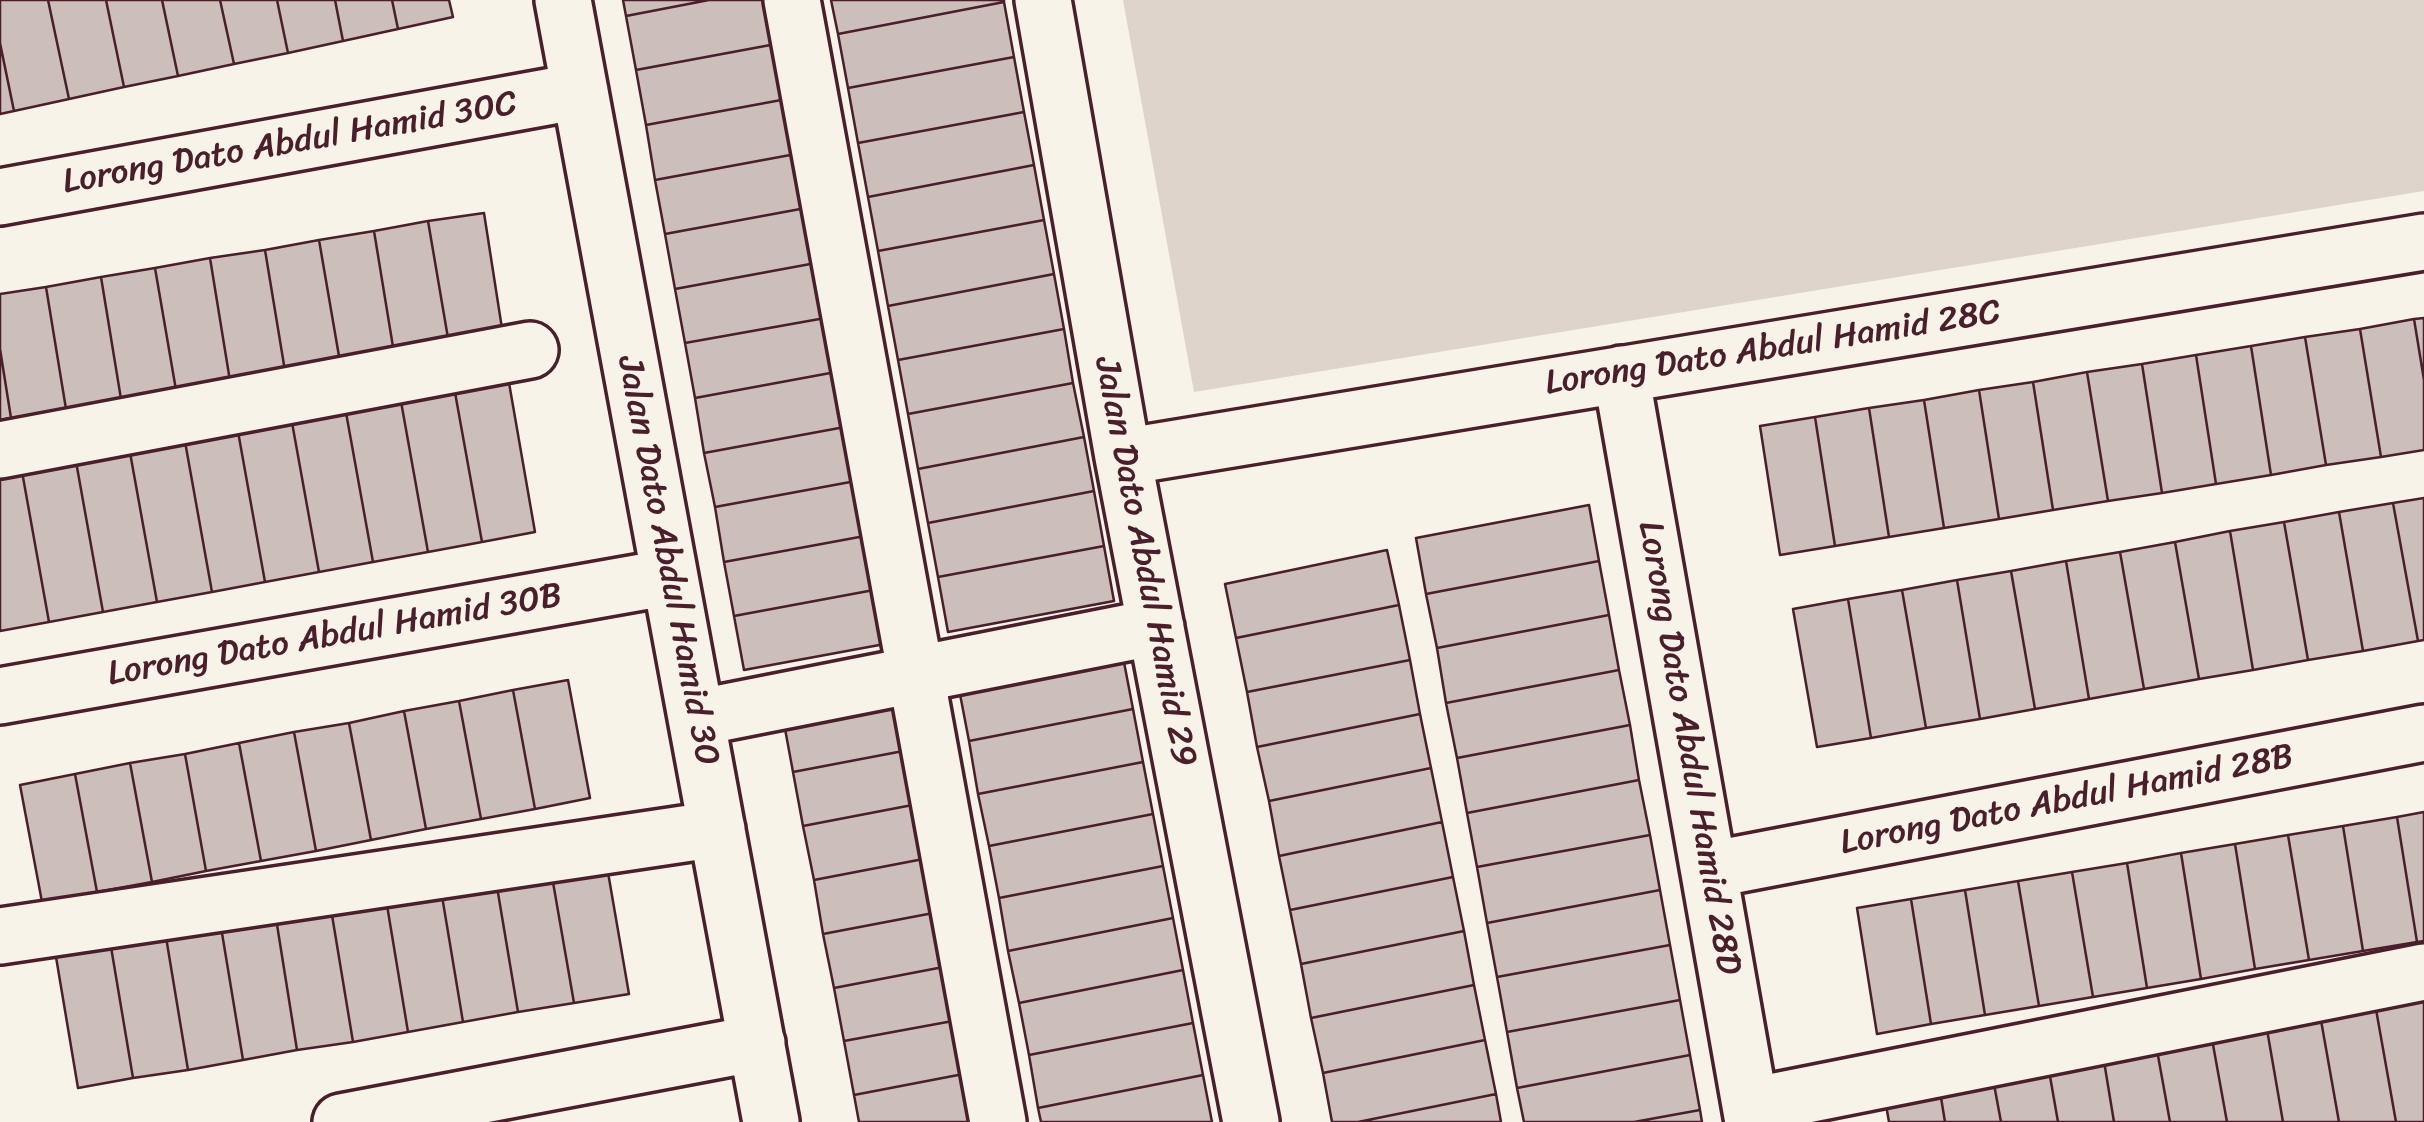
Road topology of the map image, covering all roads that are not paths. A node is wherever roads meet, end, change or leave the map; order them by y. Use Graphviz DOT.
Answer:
graph roads {
  1 [pos="563,0"];
  2 [pos="792,0"];
  3 [pos="1043,0"];
  4 [pos="580,91"];
  5 [pos="0,197"];
  6 [pos="2424,242"];
  7 [pos="530,350"];
  8 [pos="1621,374"];
  9 [pos="0,450"];
  10 [pos="1123,457"];
  11 [pos="670,577"];
  12 [pos="1156,627"];
  13 [pos="915,671"];
  14 [pos="0,696"];
  15 [pos="696,718"];
  16 [pos="2424,733"];
  17 [pos="717,829"];
  18 [pos="1709,870"];
  19 [pos="0,936"];
  20 [pos="2424,972"];
  21 [pos="756,1042"];
  22 [pos="1752,1114"];
  23 [pos="341,1122"];
  24 [pos="771,1122"];
  25 [pos="998,1122"];
  26 [pos="1250,1122"];
  1 -- 4 [label="street, Jalan Dato Abdul Hamid 30"];
  2 -- 13 [label="street"];
  3 -- 10 [label="street, Jalan Dato Abdul Hamid 29"];
  4 -- 5 [label="street, Lorong Dato Abdul Hamid 30C"];
  4 -- 11 [label="street, Jalan Dato Abdul Hamid 30"];
  6 -- 8 [label="street, Lorong Dato Abdul Hamid 28C"];
  7 -- 9 [label="street"];
  8 -- 10 [label="street, Lorong Dato Abdul Hamid 28C"];
  8 -- 18 [label="street, Lorong Dato Abdul Hamid 28D"];
  10 -- 12 [label="street, Jalan Dato Abdul Hamid 29"];
  11 -- 14 [label="street, Lorong Dato Abdul Hamid 30B"];
  11 -- 15 [label="street, Jalan Dato Abdul Hamid 30"];
  12 -- 13 [label="street"];
  12 -- 26 [label="street, Jalan Dato Abdul Hamid 29"];
  13 -- 15 [label="street"];
  13 -- 25 [label="street"];
  15 -- 17 [label="street, Jalan Dato Abdul Hamid 30"];
  16 -- 18 [label="street, Lorong Dato Abdul Hamid 28B"];
  17 -- 19 [label="street"];
  17 -- 21 [label="street, Jalan Dato Abdul Hamid 30"];
  18 -- 22 [label="street, Lorong Dato Abdul Hamid 28D"];
  20 -- 22 [label="street"];
  21 -- 23 [label="street"];
  21 -- 24 [label="street, Jalan Dato Abdul Hamid 30"];
}
